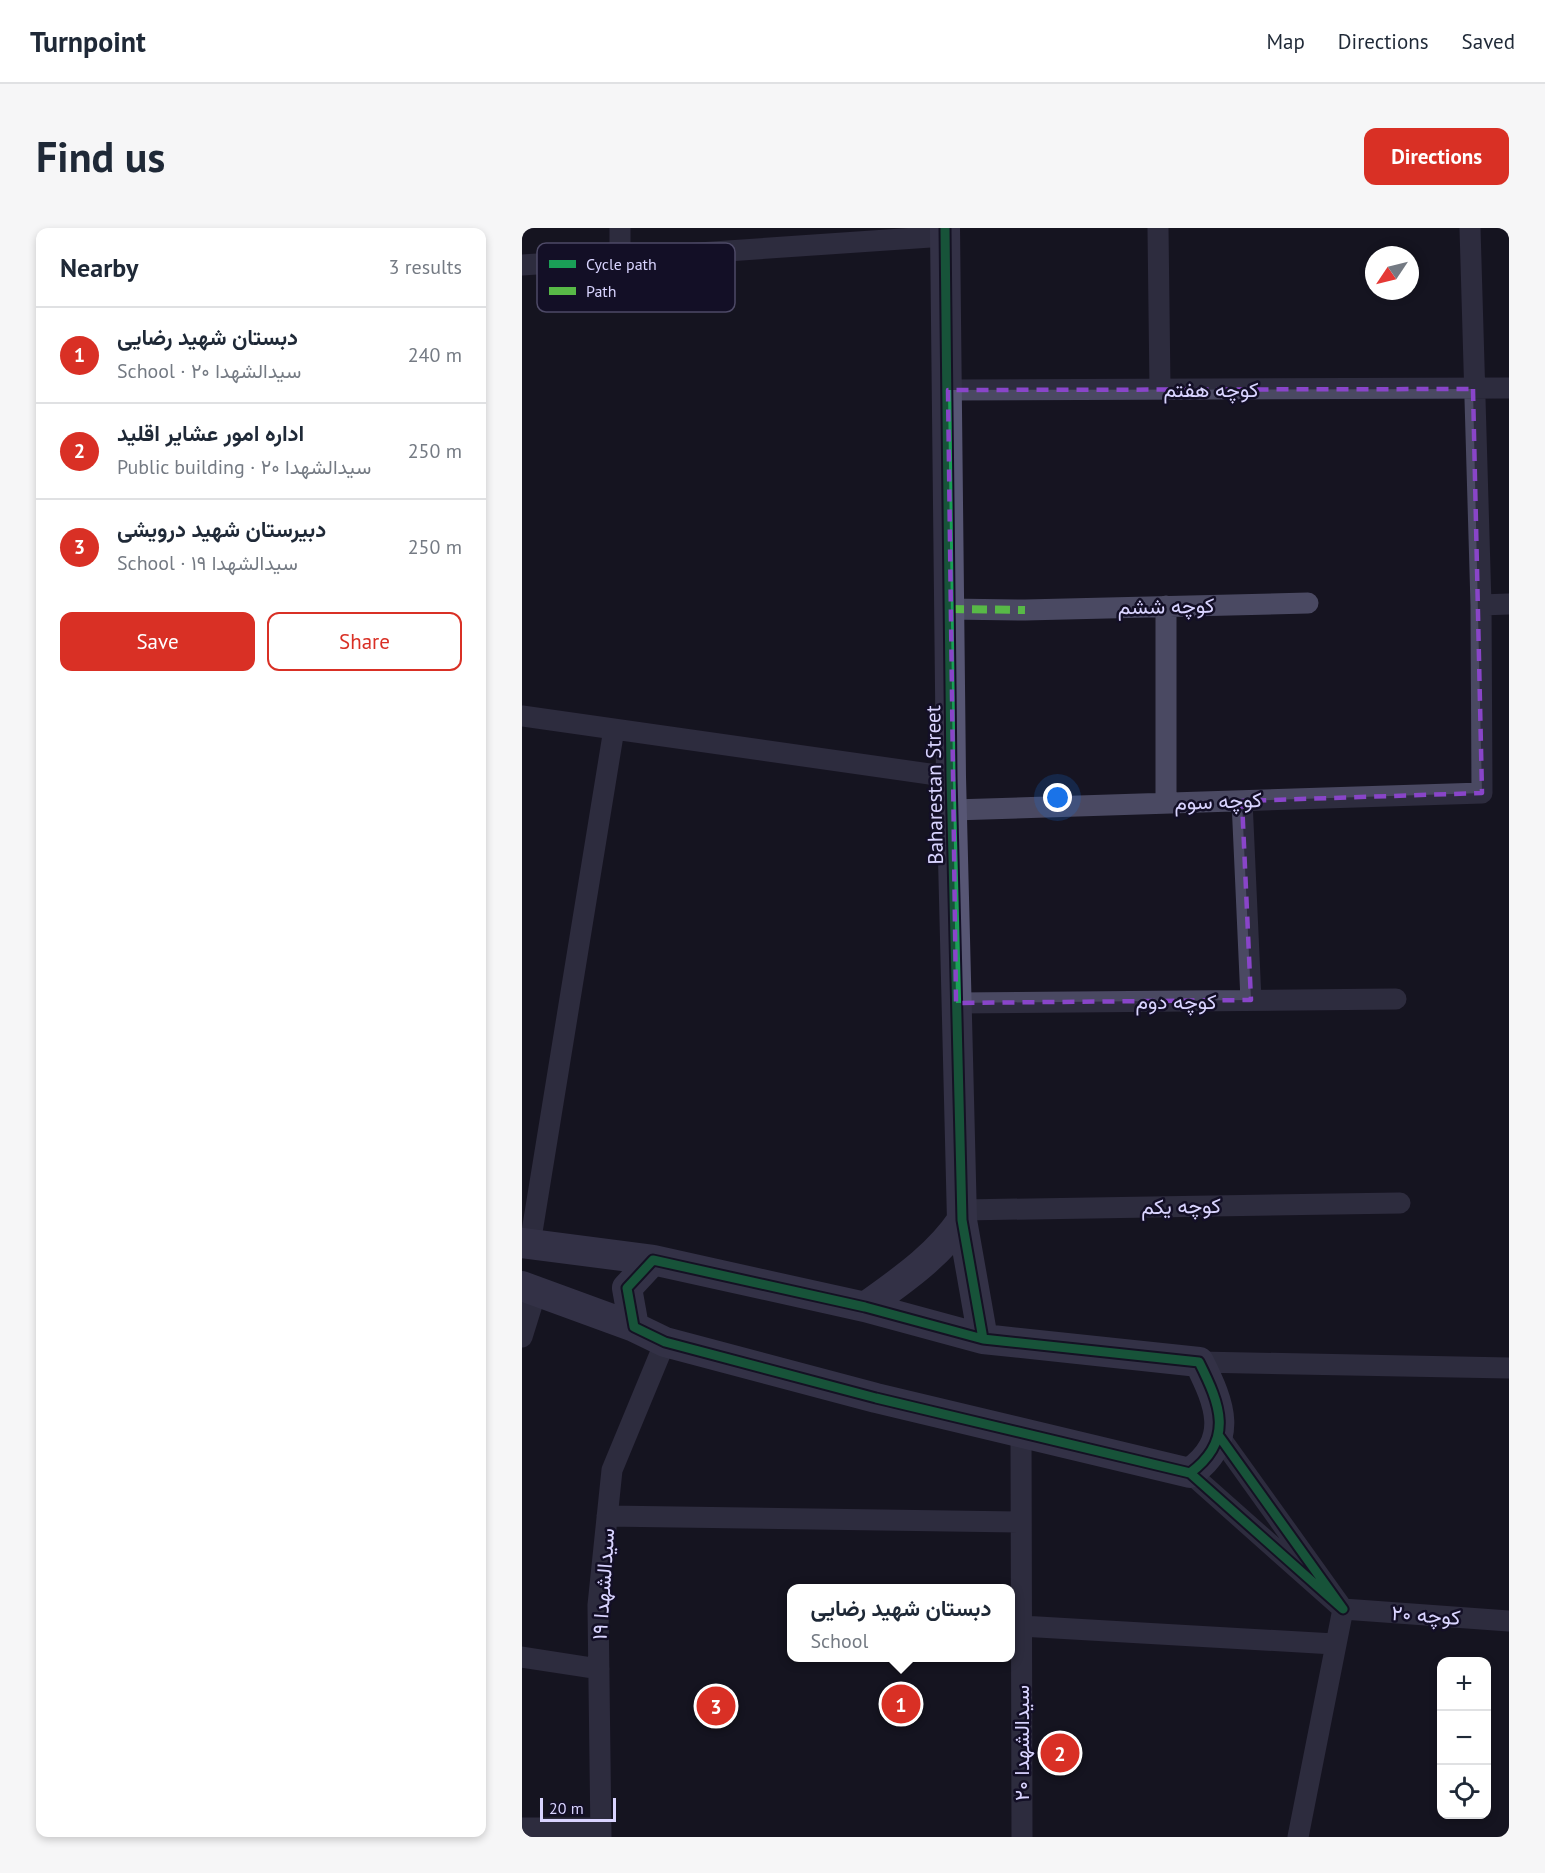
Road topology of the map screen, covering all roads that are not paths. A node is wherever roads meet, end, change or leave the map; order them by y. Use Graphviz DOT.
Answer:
graph roads {
  1 [pos="621,228"];
  2 [pos="1158,228"];
  3 [pos="1470,228"];
  4 [pos="945,232"];
  5 [pos="621,243"];
  6 [pos="735,250"];
  7 [pos="537,264"];
  8 [pos="522,265"];
  9 [pos="1473,388"];
  10 [pos="1509,388"];
  11 [pos="1160,389"];
  12 [pos="948,390"];
  13 [pos="1308,603"];
  14 [pos="1509,604"];
  15 [pos="1481,605"];
  16 [pos="1166,606"];
  17 [pos="949,609"];
  18 [pos="522,716"];
  19 [pos="614,729"];
  20 [pos="951,777"];
  21 [pos="1242,801"];
  22 [pos="1166,803"];
  23 [pos="953,810"];
  24 [pos="1396,999"];
  25 [pos="1251,1000"];
  26 [pos="956,1003"];
  27 [pos="1400,1203"];
  28 [pos="962,1215"];
  29 [pos="526,1244"];
  30 [pos="654,1260"];
  31 [pos="529,1289"];
  32 [pos="865,1307"];
  33 [pos="634,1327"];
  34 [pos="522,1337"];
  35 [pos="983,1339"];
  36 [pos="665,1342"];
  37 [pos="1199,1362"];
  38 [pos="1509,1368"];
  39 [pos="1021,1432"];
  40 [pos="1219,1436"];
  41 [pos="1190,1473"];
  42 [pos="607,1516"];
  43 [pos="1021,1522"];
  44 [pos="1343,1609"];
  45 [pos="1509,1621"];
  46 [pos="1021,1626"];
  47 [pos="1334,1644"];
  48 [pos="522,1657"];
  49 [pos="599,1669"];
  50 [pos="522,1828"];
  51 [pos="601,1832"];
  52 [pos="1022,1837"];
  53 [pos="1298,1837"];
  1 -- 5 [label="street"];
  2 -- 11 [label="street"];
  3 -- 9 [label="street"];
  4 -- 6 [label="street"];
  4 -- 12 [label="street, Baharestan Street"];
  7 -- 8 [label="street"];
  9 -- 10 [label="street, کوچه هفتم"];
  9 -- 11 [label="street, کوچه هفتم"];
  9 -- 15 [label="street"];
  11 -- 12 [label="street, کوچه هفتم"];
  12 -- 17 [label="street, Baharestan Street"];
  13 -- 16 [label="street, کوچه ششم"];
  14 -- 15 [label="street"];
  15 -- 21 [label="street, کوچه سوم"];
  16 -- 17 [label="street, کوچه ششم"];
  16 -- 22 [label="street"];
  17 -- 20 [label="street, Baharestan Street"];
  18 -- 19 [label="street"];
  19 -- 20 [label="street"];
  19 -- 29 [label="street"];
  20 -- 23 [label="street, Baharestan Street"];
  21 -- 22 [label="street, کوچه سوم"];
  21 -- 25 [label="street"];
  22 -- 23 [label="street, کوچه سوم"];
  23 -- 26 [label="street, Baharestan Street"];
  24 -- 25 [label="street, کوچه دوم"];
  25 -- 26 [label="street, کوچه دوم"];
  26 -- 28 [label="street, Baharestan Street"];
  27 -- 28 [label="street, کوچه یکم"];
  28 -- 32 [label="street"];
  28 -- 35 [label="street, Baharestan Street"];
  29 -- 30 [label="street"];
  30 -- 32 [label="street"];
  30 -- 33 [label="street"];
  31 -- 33 [label="street"];
  31 -- 34 [label="street"];
  32 -- 35 [label="street"];
  33 -- 36 [label="street"];
  35 -- 37 [label="street"];
  36 -- 39 [label="street"];
  36 -- 42 [label="street, سیدالشهدا ۱۹"];
  37 -- 38 [label="street"];
  37 -- 40 [label="street"];
  39 -- 41 [label="street"];
  39 -- 43 [label="street, سیدالشهدا ۲۰"];
  40 -- 41 [label="street"];
  40 -- 44 [label="street"];
  41 -- 44 [label="street"];
  42 -- 43 [label="street"];
  42 -- 49 [label="street, سیدالشهدا ۱۹"];
  43 -- 46 [label="street, سیدالشهدا ۲۰"];
  44 -- 45 [label="street, کوچه ۲۰"];
  44 -- 47 [label="street"];
  46 -- 47 [label="street"];
  46 -- 52 [label="street, سیدالشهدا ۲۰"];
  47 -- 53 [label="street"];
  48 -- 49 [label="street"];
  49 -- 51 [label="street, سیدالشهدا ۱۹"];
  50 -- 51 [label="street"];
}
